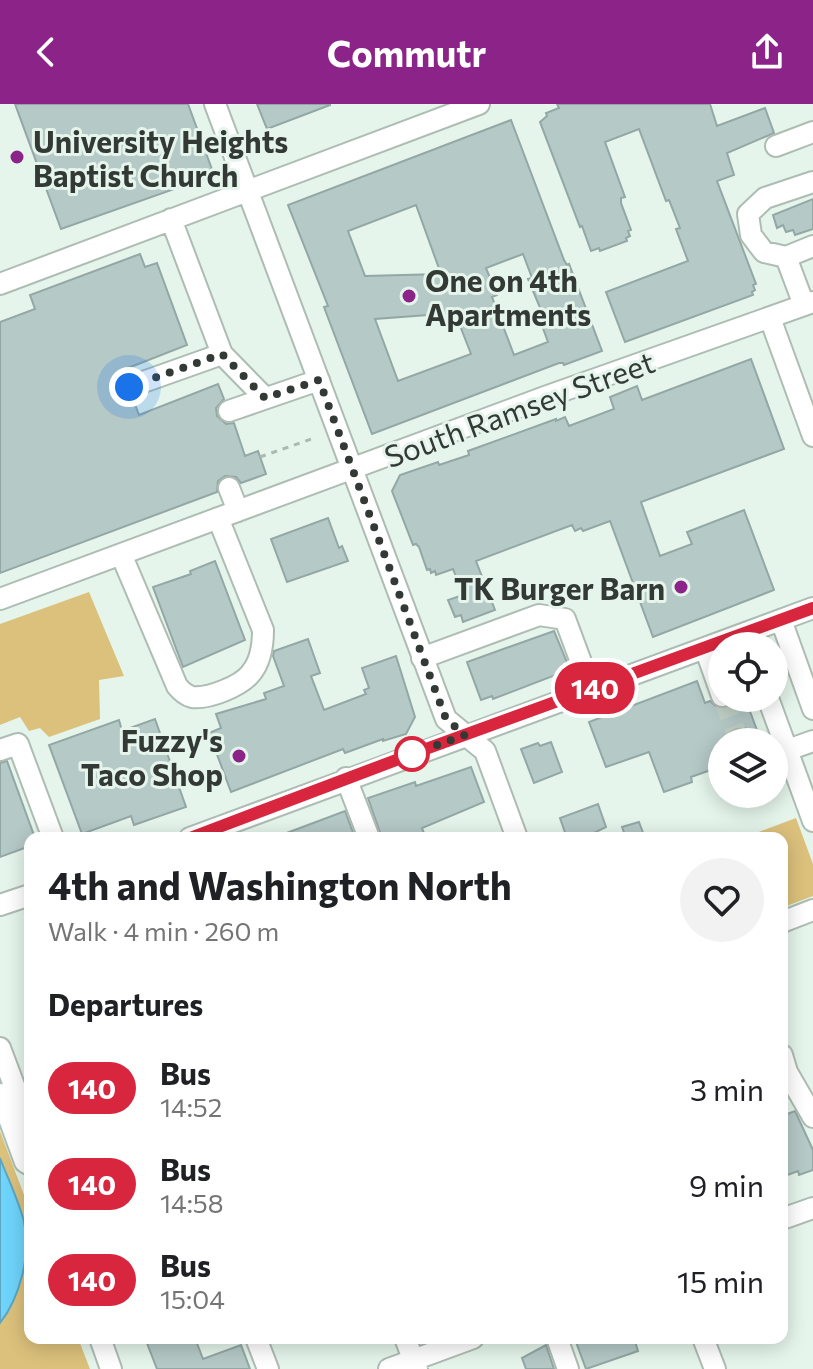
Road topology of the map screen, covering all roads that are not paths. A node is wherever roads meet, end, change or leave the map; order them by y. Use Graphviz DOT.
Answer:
graph roads {
  1 [pos="215,104"];
  2 [pos="479,104"];
  3 [pos="813,132"];
  4 [pos="776,146"];
  5 [pos="813,182"];
  6 [pos="247,191"];
  7 [pos="171,219"];
  8 [pos="813,246"];
  9 [pos="786,257"];
  10 [pos="0,284"];
  11 [pos="809,303"];
  12 [pos="770,318"];
  13 [pos="222,354"];
  14 [pos="319,380"];
  15 [pos="129,387"];
  16 [pos="265,398"];
  17 [pos="229,411"];
  18 [pos="813,436"];
  19 [pos="353,468"];
  20 [pos="229,488"];
  21 [pos="238,511"];
  22 [pos="218,518"];
  23 [pos="121,554"];
  24 [pos="0,599"];
  25 [pos="813,608"];
  26 [pos="781,620"];
  27 [pos="761,632"];
  28 [pos="708,647"];
  29 [pos="705,648"];
  30 [pos="708,656"];
  31 [pos="422,658"];
  32 [pos="591,689"];
  33 [pos="813,709"];
  34 [pos="465,735"];
  35 [pos="813,741"];
  36 [pos="0,750"];
  37 [pos="788,750"];
  38 [pos="788,768"];
  39 [pos="346,778"];
  40 [pos="813,821"];
  41 [pos="51,832"];
  42 [pos="220,832"];
  43 [pos="367,832"];
  44 [pos="515,832"];
  45 [pos="24,897"];
  46 [pos="0,905"];
  47 [pos="813,910"];
  48 [pos="788,920"];
  49 [pos="0,1048"];
  50 [pos="788,1074"];
  51 [pos="0,1094"];
  52 [pos="24,1112"];
  53 [pos="813,1117"];
  54 [pos="24,1159"];
  55 [pos="813,1208"];
  56 [pos="788,1217"];
  57 [pos="102,1344"];
  58 [pos="258,1344"];
  59 [pos="407,1344"];
  60 [pos="460,1344"];
  61 [pos="559,1344"];
  62 [pos="705,1344"];
  63 [pos="415,1365"];
  64 [pos="111,1369"];
  65 [pos="268,1369"];
  66 [pos="389,1369"];
  67 [pos="568,1369"];
  68 [pos="715,1369"];
  1 -- 6 [label="street"];
  2 -- 6 [label="street"];
  3 -- 4 [label="street"];
  5 -- 9 [label="street"];
  6 -- 7 [label="street"];
  6 -- 14 [label="street"];
  7 -- 10 [label="street"];
  7 -- 13 [label="street"];
  8 -- 9 [label="street"];
  9 -- 11 [label="street"];
  11 -- 12 [label="street, South Ramsey Street"];
  12 -- 18 [label="street"];
  12 -- 19 [label="street, South Ramsey Street"];
  13 -- 15 [label="street"];
  13 -- 16 [label="street"];
  14 -- 16 [label="street"];
  14 -- 19 [label="street"];
  16 -- 17 [label="street"];
  19 -- 21 [label="street, South Ramsey Street"];
  19 -- 31 [label="street"];
  20 -- 21 [label="street"];
  21 -- 22 [label="street, South Ramsey Street"];
  22 -- 23 [label="street, South Ramsey Street"];
  22 -- 23 [label="street"];
  23 -- 24 [label="street, South Ramsey Street"];
  25 -- 26 [label="street"];
  26 -- 27 [label="street"];
  26 -- 33 [label="street"];
  28 -- 29 [label="street"];
  29 -- 30 [label="street"];
  29 -- 32 [label="street"];
  31 -- 32 [label="street"];
  31 -- 34 [label="street"];
  32 -- 34 [label="street"];
  34 -- 39 [label="street"];
  34 -- 44 [label="street"];
  35 -- 37 [label="street"];
  36 -- 41 [label="street"];
  38 -- 40 [label="street"];
  39 -- 42 [label="street"];
  39 -- 43 [label="street"];
  45 -- 46 [label="street"];
  47 -- 48 [label="street"];
  49 -- 52 [label="street"];
  50 -- 53 [label="street"];
  51 -- 54 [label="street"];
  55 -- 56 [label="street"];
  57 -- 64 [label="street"];
  58 -- 65 [label="street"];
  59 -- 63 [label="street"];
  60 -- 63 [label="street"];
  61 -- 67 [label="street"];
  62 -- 68 [label="street"];
  63 -- 66 [label="street"];
}
